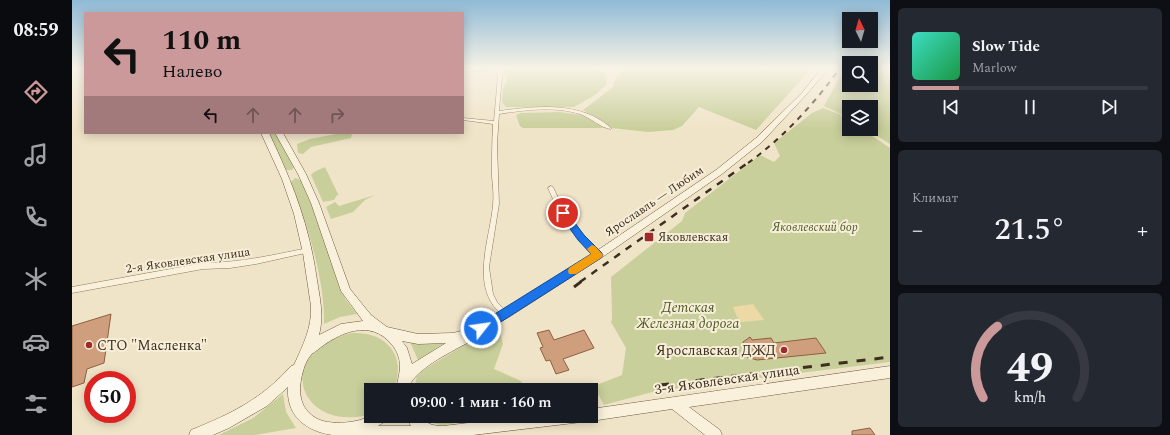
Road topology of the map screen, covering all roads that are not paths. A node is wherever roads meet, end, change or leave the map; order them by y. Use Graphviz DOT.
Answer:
graph roads {
  1 [pos="499,88"];
  2 [pos="808,88"];
  3 [pos="496,113"];
  4 [pos="464,119"];
  5 [pos="494,123"];
  6 [pos="609,128"];
  7 [pos="265,134"];
  8 [pos="281,134"];
  9 [pos="551,188"];
  10 [pos="308,250"];
  11 [pos="598,255"];
  12 [pos="72,290"];
  13 [pos="506,314"];
  14 [pos="481,328"];
  15 [pos="383,331"];
  16 [pos="302,360"];
  17 [pos="890,372"];
  18 [pos="404,383"];
  19 [pos="407,383"];
  20 [pos="674,403"];
  21 [pos="598,414"];
  22 [pos="372,423"];
  23 [pos="416,423"];
  24 [pos="521,423"];
  25 [pos="443,432"];
  26 [pos="339,433"];
  27 [pos="196,435"];
  28 [pos="316,435"];
  29 [pos="715,435"];
  1 -- 3 [label="street"];
  2 -- 11 [label="main road, Ярославль — Любим"];
  3 -- 5 [label="street"];
  3 -- 6 [label="street"];
  4 -- 5 [label="street"];
  5 -- 13 [label="street"];
  7 -- 10 [label="main road"];
  8 -- 15 [label="main road"];
  9 -- 11 [label="street"];
  10 -- 12 [label="street, 2-я Яковлевская улица"];
  10 -- 16 [label="main road"];
  11 -- 13 [label="main road, Ярославль — Любим"];
  13 -- 14 [label="main road, Ярославль — Любим"];
  14 -- 15 [label="main road, Ярославль — Любим"];
  14 -- 19 [label="main road"];
  15 -- 16 [label="main road, Ярославль — Любим"];
  15 -- 18 [label="main road"];
  16 -- 26 [label="main road"];
  16 -- 27 [label="main road"];
  17 -- 20 [label="main road, 3-я Яковлевская улица"];
  20 -- 21 [label="main road, 3-я Яковлевская улица"];
  20 -- 29 [label="main road"];
  22 -- 26 [label="main road"];
  23 -- 25 [label="main road"];
  24 -- 25 [label="main road"];
  25 -- 26 [label="main road"];
  26 -- 28 [label="main road"];
}
